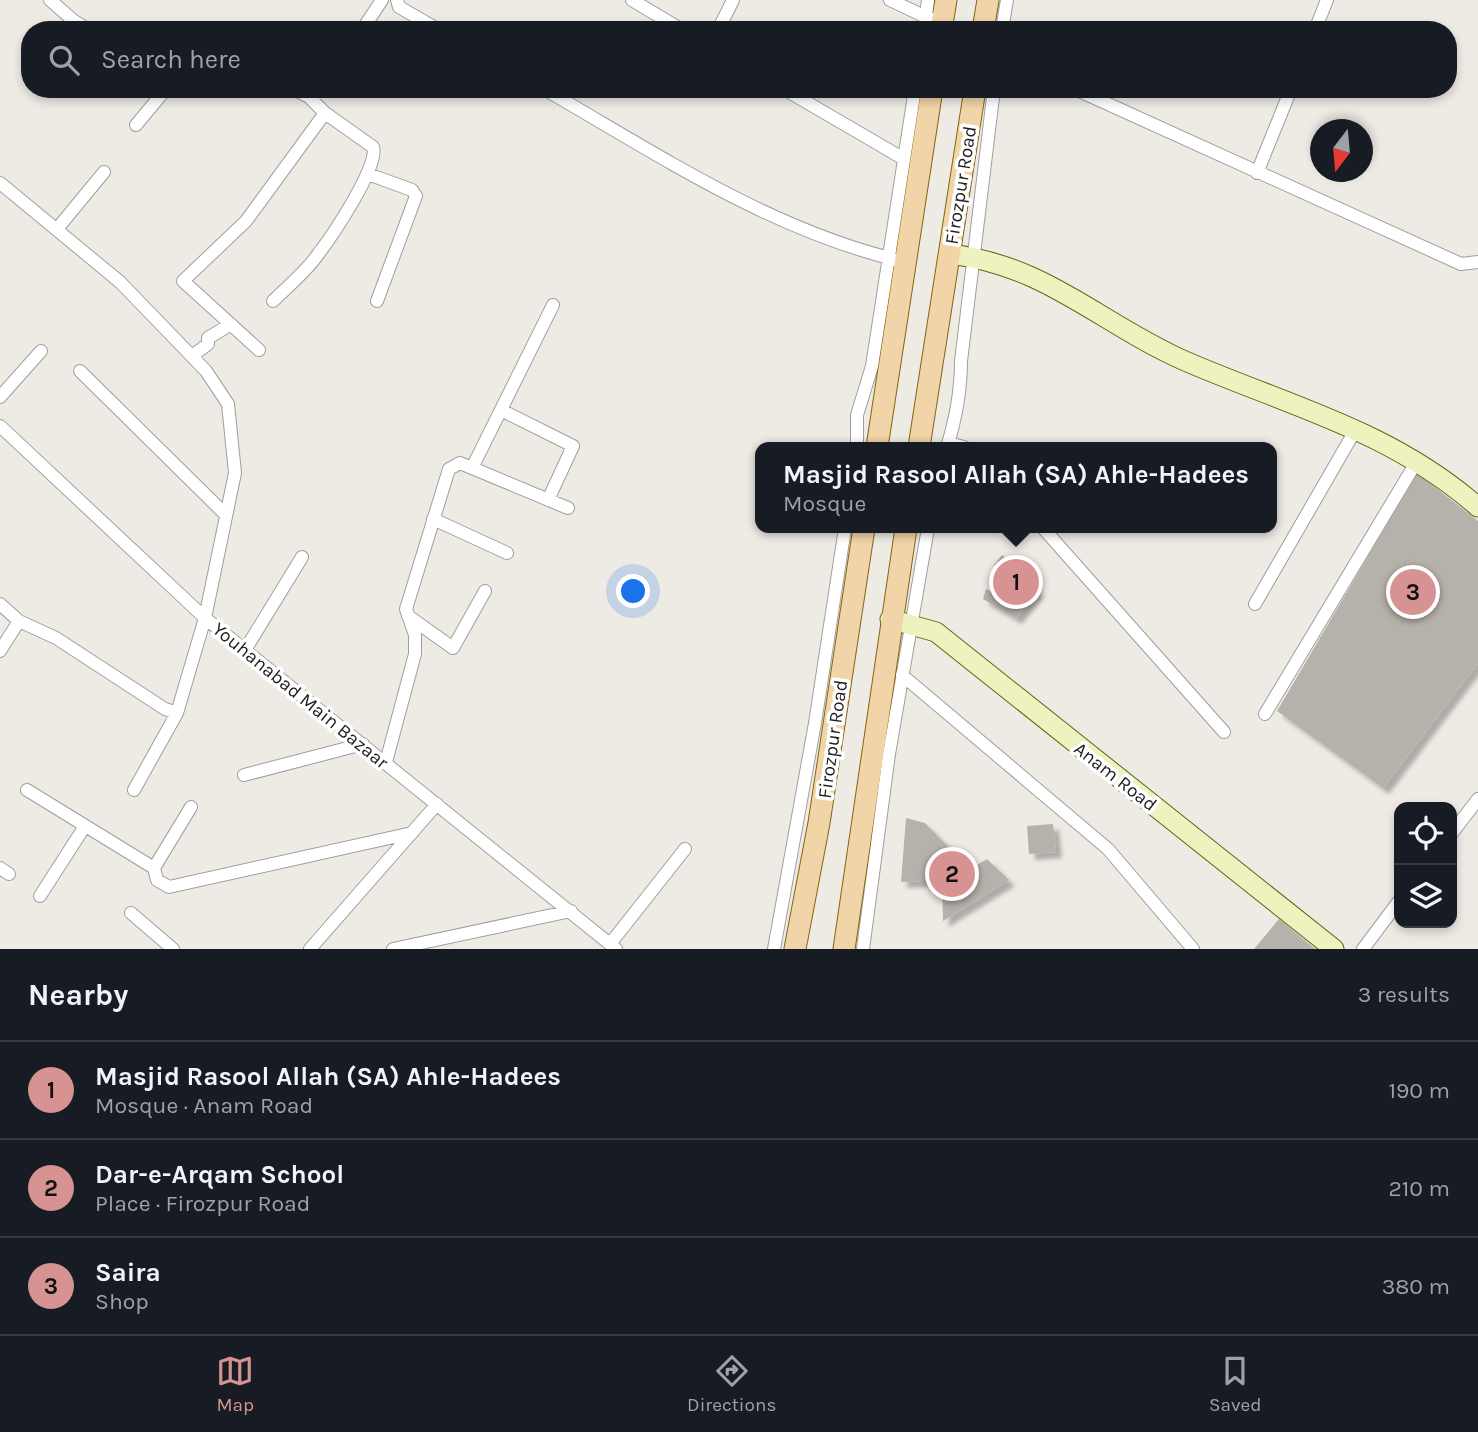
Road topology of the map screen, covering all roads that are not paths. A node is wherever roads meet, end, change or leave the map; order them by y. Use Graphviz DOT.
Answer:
graph roads {
  1 [pos="50,0"];
  2 [pos="382,0"];
  3 [pos="397,0"];
  4 [pos="632,0"];
  5 [pos="733,0"];
  6 [pos="890,0"];
  7 [pos="928,0"];
  8 [pos="988,0"];
  9 [pos="1007,0"];
  10 [pos="1327,0"];
  11 [pos="936,19"];
  12 [pos="73,21"];
  13 [pos="368,21"];
  14 [pos="423,21"];
  15 [pos="667,21"];
  16 [pos="722,21"];
  17 [pos="985,21"];
  18 [pos="1004,21"];
  19 [pos="1319,21"];
  20 [pos="158,98"];
  21 [pos="310,98"];
  22 [pos="560,98"];
  23 [pos="799,98"];
  24 [pos="914,98"];
  25 [pos="930,98"];
  26 [pos="974,98"];
  27 [pos="993,98"];
  28 [pos="1094,98"];
  29 [pos="1287,98"];
  30 [pos="325,113"];
  31 [pos="136,125"];
  32 [pos="904,159"];
  33 [pos="104,172"];
  34 [pos="1257,173"];
  35 [pos="368,174"];
  36 [pos="0,183"];
  37 [pos="57,229"];
  38 [pos="950,254"];
  39 [pos="973,257"];
  40 [pos="897,260"];
  41 [pos="1478,262"];
  42 [pos="273,301"];
  43 [pos="377,301"];
  44 [pos="553,305"];
  45 [pos="232,324"];
  46 [pos="259,350"];
  47 [pos="41,351"];
  48 [pos="192,356"];
  49 [pos="80,371"];
  50 [pos="0,397"];
  51 [pos="500,410"];
  52 [pos="0,426"];
  53 [pos="1356,429"];
  54 [pos="858,442"];
  55 [pos="878,442"];
  56 [pos="920,442"];
  57 [pos="949,442"];
  58 [pos="1417,461"];
  59 [pos="472,468"];
  60 [pos="548,499"];
  61 [pos="1478,507"];
  62 [pos="568,508"];
  63 [pos="226,515"];
  64 [pos="433,519"];
  65 [pos="844,533"];
  66 [pos="863,533"];
  67 [pos="906,533"];
  68 [pos="927,533"];
  69 [pos="1047,533"];
  70 [pos="506,553"];
  71 [pos="302,557"];
  72 [pos="485,591"];
  73 [pos="0,604"];
  74 [pos="1255,604"];
  75 [pos="408,616"];
  76 [pos="205,618"];
  77 [pos="19,621"];
  78 [pos="901,621"];
  79 [pos="0,650"];
  80 [pos="245,650"];
  81 [pos="902,675"];
  82 [pos="177,713"];
  83 [pos="1265,714"];
  84 [pos="1224,732"];
  85 [pos="363,744"];
  86 [pos="880,753"];
  87 [pos="386,762"];
  88 [pos="244,775"];
  89 [pos="27,790"];
  90 [pos="134,790"];
  91 [pos="1478,799"];
  92 [pos="437,804"];
  93 [pos="191,807"];
  94 [pos="85,826"];
  95 [pos="1457,826"];
  96 [pos="412,833"];
  97 [pos="685,849"];
  98 [pos="154,868"];
  99 [pos="861,881"];
  100 [pos="40,896"];
  101 [pos="1394,908"];
  102 [pos="571,911"];
  103 [pos="131,913"];
  104 [pos="613,946"];
  105 [pos="173,949"];
  106 [pos="310,949"];
  107 [pos="393,949"];
  108 [pos="774,949"];
  109 [pos="795,949"];
  110 [pos="844,949"];
  111 [pos="863,949"];
  112 [pos="1193,949"];
  113 [pos="1334,949"];
  114 [pos="1363,949"];
  1 -- 12 [label="street"];
  2 -- 13 [label="street"];
  3 -- 14 [label="street"];
  4 -- 15 [label="street"];
  5 -- 16 [label="street"];
  6 -- 11 [label="street"];
  7 -- 11 [label="street"];
  8 -- 17 [label="main road"];
  9 -- 18 [label="street"];
  10 -- 19 [label="street"];
  20 -- 31 [label="street"];
  21 -- 30 [label="street"];
  22 -- 40 [label="street"];
  23 -- 32 [label="street"];
  24 -- 32 [label="street"];
  25 -- 40 [label="main road"];
  26 -- 38 [label="main road, Firozpur Road"];
  27 -- 39 [label="street"];
  28 -- 34 [label="street"];
  29 -- 34 [label="street"];
  30 -- 35 [label="street"];
  30 -- 45 [label="street"];
  32 -- 40 [label="street"];
  33 -- 37 [label="street"];
  34 -- 41 [label="street"];
  35 -- 42 [label="street"];
  35 -- 43 [label="street"];
  36 -- 37 [label="street"];
  37 -- 48 [label="street"];
  38 -- 39 [label="street"];
  38 -- 56 [label="main road, Firozpur Road"];
  39 -- 53 [label="street"];
  39 -- 57 [label="street"];
  40 -- 54 [label="street"];
  40 -- 55 [label="main road"];
  44 -- 51 [label="street"];
  45 -- 46 [label="street"];
  45 -- 48 [label="street"];
  47 -- 50 [label="street"];
  48 -- 63 [label="street"];
  49 -- 63 [label="street"];
  51 -- 59 [label="street"];
  51 -- 60 [label="street"];
  52 -- 76 [label="street, Youhanabad Main Bazaar"];
  53 -- 58 [label="street"];
  53 -- 74 [label="street"];
  58 -- 61 [label="street"];
  58 -- 83 [label="street"];
  59 -- 60 [label="street"];
  59 -- 64 [label="street"];
  60 -- 62 [label="street"];
  63 -- 76 [label="street"];
  64 -- 70 [label="street"];
  64 -- 75 [label="street"];
  65 -- 108 [label="street"];
  66 -- 109 [label="main road, Firozpur Road"];
  67 -- 78 [label="main road, Firozpur Road"];
  68 -- 78 [label="street"];
  69 -- 84 [label="street"];
  71 -- 80 [label="street"];
  72 -- 75 [label="street"];
  73 -- 77 [label="street"];
  75 -- 87 [label="street"];
  76 -- 80 [label="street, Youhanabad Main Bazaar"];
  76 -- 82 [label="street"];
  77 -- 79 [label="street"];
  77 -- 82 [label="street"];
  78 -- 81 [label="street"];
  78 -- 86 [label="main road, Firozpur Road"];
  78 -- 113 [label="street, Anam Road"];
  80 -- 85 [label="street, Youhanabad Main Bazaar"];
  81 -- 86 [label="street"];
  81 -- 112 [label="street"];
  82 -- 90 [label="street"];
  85 -- 87 [label="street, Youhanabad Main Bazaar"];
  85 -- 88 [label="street"];
  86 -- 99 [label="main road, Firozpur Road"];
  87 -- 92 [label="street, Youhanabad Main Bazaar"];
  89 -- 94 [label="street"];
  91 -- 95 [label="street"];
  92 -- 96 [label="street"];
  92 -- 102 [label="street, Youhanabad Main Bazaar"];
  93 -- 98 [label="street"];
  94 -- 98 [label="street"];
  94 -- 100 [label="street"];
  96 -- 98 [label="street"];
  96 -- 106 [label="street"];
  97 -- 104 [label="street"];
  99 -- 110 [label="main road, Firozpur Road"];
  99 -- 111 [label="street"];
  101 -- 114 [label="street"];
  102 -- 104 [label="street, Youhanabad Main Bazaar"];
  102 -- 107 [label="street"];
  103 -- 105 [label="street"];
}
